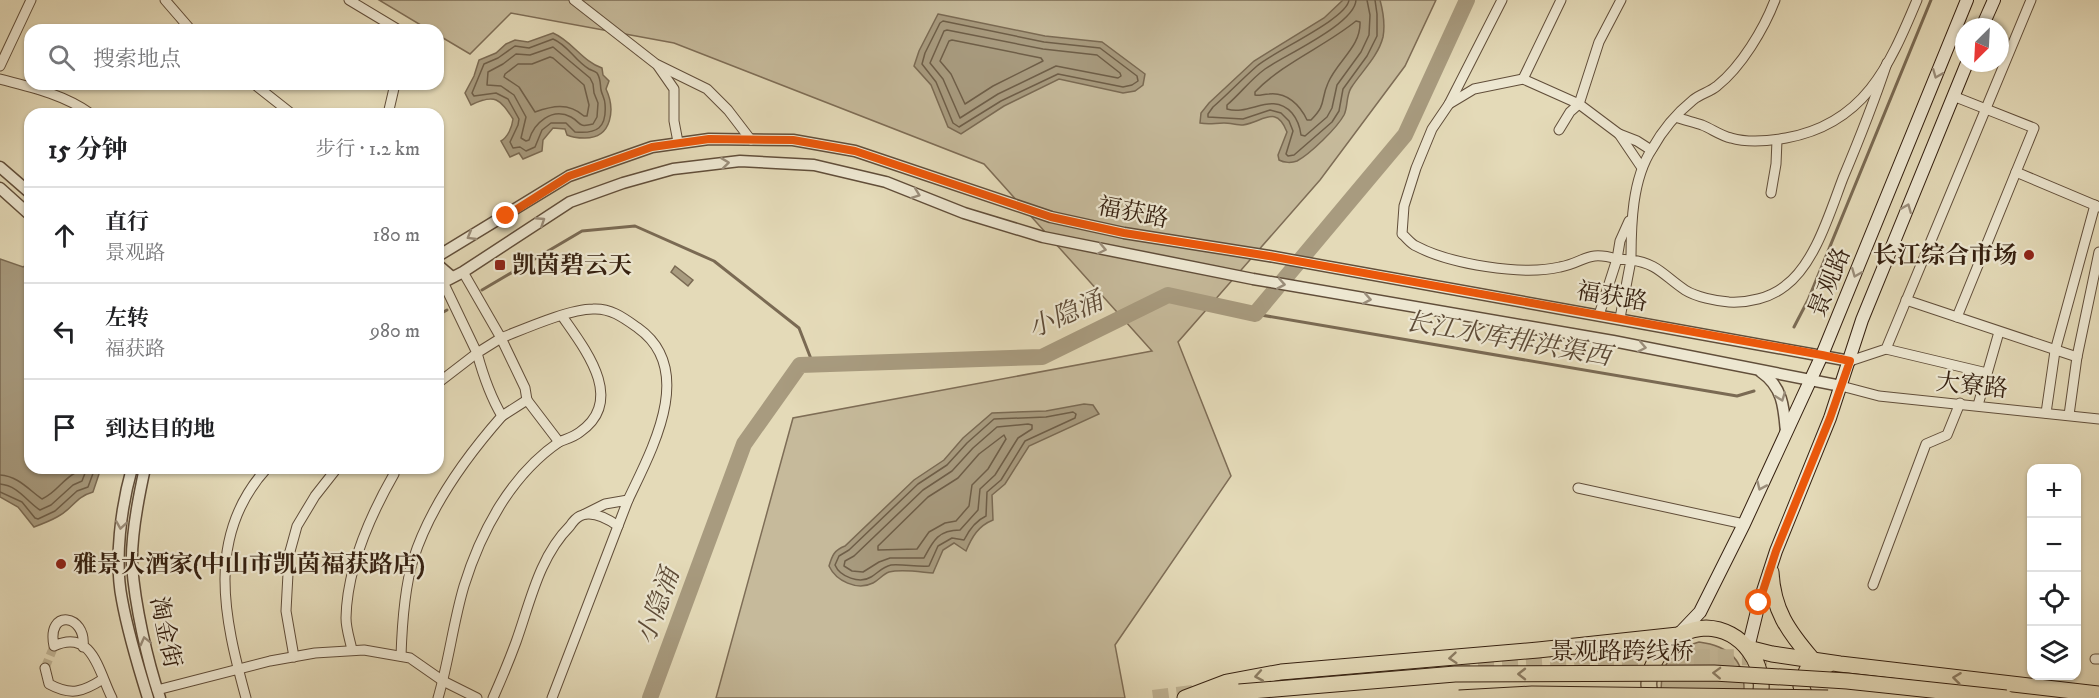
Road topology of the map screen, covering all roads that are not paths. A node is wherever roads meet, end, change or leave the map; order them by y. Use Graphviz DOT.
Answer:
graph roads {
  1 [pos="31,0"];
  2 [pos="165,0"];
  3 [pos="349,0"];
  4 [pos="574,0"];
  5 [pos="1502,0"];
  6 [pos="1561,0"];
  7 [pos="1621,0"];
  8 [pos="1775,0"];
  9 [pos="1917,0"];
  10 [pos="1968,0"];
  11 [pos="1994,0"];
  12 [pos="2031,0"];
  13 [pos="1986,18"];
  14 [pos="186,24"];
  15 [pos="389,24"];
  16 [pos="1887,63"];
  17 [pos="656,64"];
  18 [pos="0,66"];
  19 [pos="1963,72"];
  20 [pos="0,79"];
  21 [pos="1523,79"];
  22 [pos="24,86"];
  23 [pos="38,90"];
  24 [pos="262,90"];
  25 [pos="394,90"];
  26 [pos="1953,96"];
  27 [pos="1449,104"];
  28 [pos="1579,104"];
  29 [pos="83,108"];
  30 [pos="285,108"];
  31 [pos="389,108"];
  32 [pos="1985,108"];
  33 [pos="1676,117"];
  34 [pos="1559,130"];
  35 [pos="1619,134"];
  36 [pos="751,140"];
  37 [pos="1777,140"];
  38 [pos="678,142"];
  39 [pos="1651,150"];
  40 [pos="0,167"];
  41 [pos="1642,168"];
  42 [pos="2016,172"];
  43 [pos="0,188"];
  44 [pos="24,188"];
  45 [pos="1771,193"];
  46 [pos="2097,206"];
  47 [pos="24,210"];
  48 [pos="1631,216"];
  49 [pos="444,252"];
  50 [pos="2099,252"];
  51 [pos="1617,259"];
  52 [pos="1631,260"];
  53 [pos="463,272"];
  54 [pos="444,282"];
  55 [pos="1906,300"];
  56 [pos="1599,315"];
  57 [pos="562,316"];
  58 [pos="1957,317"];
  59 [pos="1620,318"];
  60 [pos="1999,332"];
  61 [pos="501,338"];
  62 [pos="1886,349"];
  63 [pos="2055,351"];
  64 [pos="477,353"];
  65 [pos="1822,355"];
  66 [pos="2077,357"];
  67 [pos="1850,361"];
  68 [pos="1758,370"];
  69 [pos="1987,373"];
  70 [pos="444,378"];
  71 [pos="1809,380"];
  72 [pos="1841,386"];
  73 [pos="527,400"];
  74 [pos="1959,403"];
  75 [pos="1978,405"];
  76 [pos="2046,413"];
  77 [pos="2069,415"];
  78 [pos="502,416"];
  79 [pos="2099,419"];
  80 [pos="1786,433"];
  81 [pos="559,442"];
  82 [pos="130,474"];
  83 [pos="144,474"];
  84 [pos="262,474"];
  85 [pos="332,474"];
  86 [pos="392,474"];
  87 [pos="1578,488"];
  88 [pos="628,500"];
  89 [pos="579,517"];
  90 [pos="1744,524"];
  91 [pos="618,526"];
  92 [pos="1771,572"];
  93 [pos="1873,585"];
  94 [pos="1678,635"];
  95 [pos="83,647"];
  96 [pos="1748,648"];
  97 [pos="352,651"];
  98 [pos="401,656"];
  99 [pos="294,657"];
  100 [pos="1812,659"];
  101 [pos="1840,664"];
  102 [pos="45,668"];
  103 [pos="238,669"];
  104 [pos="103,680"];
  105 [pos="443,681"];
  106 [pos="158,694"];
  107 [pos="2099,694"];
  108 [pos="112,698"];
  109 [pos="148,698"];
  110 [pos="246,698"];
  111 [pos="438,698"];
  112 [pos="477,698"];
  113 [pos="493,698"];
  114 [pos="552,698"];
  115 [pos="1185,698"];
  116 [pos="1201,698"];
  117 [pos="1459,698"];
  118 [pos="1651,698"];
  119 [pos="1760,698"];
  120 [pos="1806,698"];
  121 [pos="1828,698"];
  122 [pos="2006,698"];
  1 -- 18 [label="street"];
  2 -- 14 [label="street"];
  3 -- 15 [label="street"];
  4 -- 17 [label="street"];
  5 -- 27 [label="street"];
  6 -- 21 [label="street"];
  7 -- 28 [label="street"];
  8 -- 33 [label="street"];
  9 -- 16 [label="street"];
  10 -- 65 [label="main road, 景观路, one-way"];
  11 -- 13 [label="main road"];
  12 -- 32 [label="street"];
  16 -- 37 [label="street"];
  16 -- 52 [label="street"];
  17 -- 36 [label="street"];
  17 -- 38 [label="street"];
  19 -- 26 [label="main road, 景观路"];
  20 -- 22 [label="street"];
  21 -- 27 [label="street"];
  21 -- 28 [label="street"];
  23 -- 29 [label="street"];
  24 -- 30 [label="street"];
  25 -- 31 [label="street"];
  26 -- 32 [label="street"];
  67 -- 26 [label="main road, 景观路, one-way"];
  27 -- 51 [label="street"];
  28 -- 34 [label="street"];
  28 -- 35 [label="street"];
  32 -- 42 [label="street"];
  32 -- 55 [label="street"];
  33 -- 37 [label="street"];
  33 -- 39 [label="street"];
  35 -- 39 [label="street"];
  35 -- 41 [label="street"];
  36 -- 38 [label="street, 福获路"];
  36 -- 56 [label="street, 福获路"];
  37 -- 45 [label="street"];
  38 -- 49 [label="street, 福获路, one-way"];
  39 -- 41 [label="street"];
  40 -- 44 [label="street"];
  41 -- 48 [label="street"];
  42 -- 46 [label="street"];
  42 -- 58 [label="street"];
  43 -- 47 [label="street"];
  46 -- 63 [label="street"];
  48 -- 51 [label="street"];
  48 -- 52 [label="street"];
  50 -- 66 [label="street"];
  51 -- 52 [label="street"];
  51 -- 56 [label="street"];
  52 -- 59 [label="street"];
  53 -- 54 [label="street, 福获路"];
  53 -- 61 [label="street"];
  53 -- 68 [label="street, 福获路, one-way"];
  54 -- 64 [label="street"];
  55 -- 58 [label="street"];
  55 -- 62 [label="street"];
  56 -- 59 [label="street, 福获路"];
  57 -- 61 [label="street"];
  57 -- 81 [label="street"];
  57 -- 88 [label="street"];
  58 -- 60 [label="street"];
  59 -- 65 [label="street, 福获路"];
  60 -- 63 [label="street"];
  60 -- 69 [label="street"];
  61 -- 64 [label="street"];
  61 -- 73 [label="street"];
  62 -- 67 [label="street"];
  62 -- 69 [label="street"];
  63 -- 66 [label="street"];
  63 -- 76 [label="street"];
  64 -- 70 [label="street"];
  64 -- 78 [label="street"];
  65 -- 67 [label="street, 福获路"];
  65 -- 71 [label="main road, 景观路"];
  66 -- 77 [label="street"];
  67 -- 72 [label="main road, 景观路"];
  68 -- 71 [label="street, 福获路"];
  68 -- 80 [label="street, one-way"];
  69 -- 75 [label="street"];
  71 -- 72 [label="street, 福获路"];
  71 -- 80 [label="main road, 景观路"];
  72 -- 74 [label="street, 大寮路"];
  72 -- 92 [label="main road, 景观路"];
  73 -- 78 [label="street"];
  73 -- 81 [label="street"];
  74 -- 75 [label="street, 大寮路"];
  74 -- 93 [label="street"];
  75 -- 76 [label="street, 大寮路"];
  76 -- 77 [label="street, 大寮路"];
  77 -- 79 [label="street, 大寮路"];
  78 -- 98 [label="street"];
  80 -- 90 [label="main road, 景观路, one-way"];
  81 -- 105 [label="street"];
  82 -- 109 [label="street, one-way"];
  106 -- 83 [label="street, 淘金街, one-way"];
  84 -- 103 [label="street"];
  85 -- 99 [label="street"];
  86 -- 97 [label="street"];
  87 -- 90 [label="street"];
  88 -- 89 [label="street"];
  88 -- 91 [label="street"];
  89 -- 91 [label="street"];
  89 -- 113 [label="street"];
  90 -- 94 [label="main road, 景观路"];
  91 -- 114 [label="street"];
  92 -- 96 [label="main road, 景观路"];
  92 -- 100 [label="highway"];
  94 -- 96 [label="highway"];
  94 -- 115 [label="highway, one-way"];
  94 -- 118 [label="highway"];
  95 -- 104 [label="street"];
  96 -- 100 [label="highway"];
  96 -- 119 [label="highway"];
  97 -- 98 [label="street"];
  97 -- 99 [label="street"];
  98 -- 105 [label="street"];
  99 -- 103 [label="street"];
  100 -- 101 [label="highway"];
  107 -- 101 [label="highway, one-way"];
  101 -- 120 [label="highway"];
  102 -- 104 [label="street"];
  103 -- 106 [label="street"];
  103 -- 110 [label="street"];
  104 -- 108 [label="street"];
  105 -- 111 [label="street"];
  105 -- 112 [label="street"];
  122 -- 116 [label="highway, 景观路跨线桥, one-way, bridge"];
  117 -- 121 [label="highway, 景观路跨线桥, bridge"];
}
